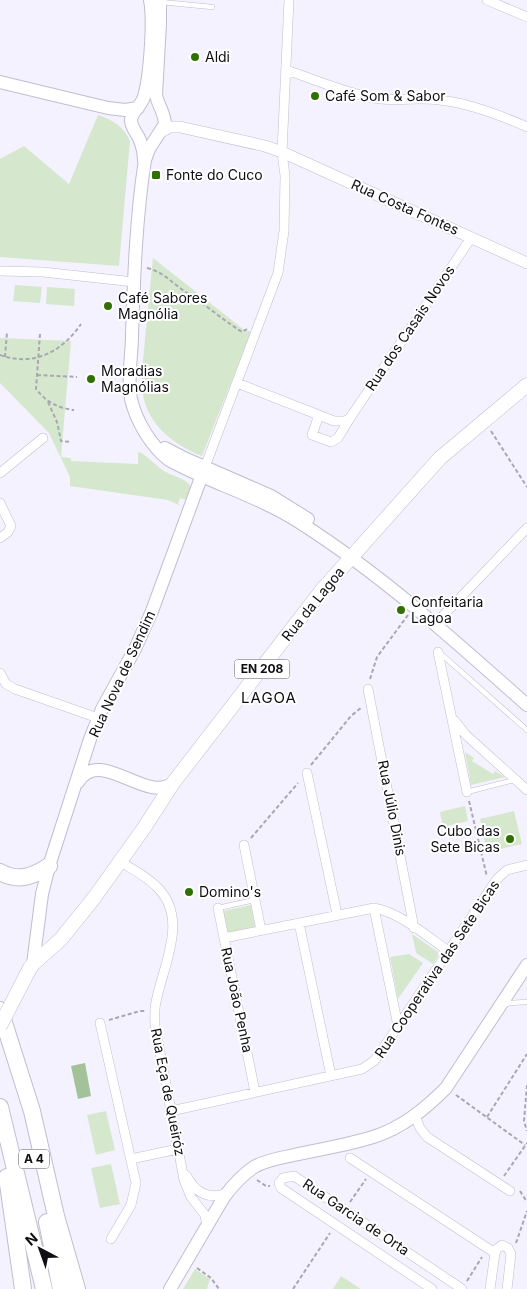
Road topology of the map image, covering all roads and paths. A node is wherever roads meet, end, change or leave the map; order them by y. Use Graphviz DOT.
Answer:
graph roads {
  1 [pos="289,0"];
  2 [pos="487,0"];
  3 [pos="157,1"];
  4 [pos="212,7"];
  5 [pos="527,17"];
  6 [pos="154,52"];
  7 [pos="286,70"];
  8 [pos="0,82"];
  9 [pos="139,107"];
  10 [pos="108,108"];
  11 [pos="162,111"];
  12 [pos="527,127"];
  13 [pos="187,128"];
  14 [pos="133,129"];
  15 [pos="160,133"];
  16 [pos="282,152"];
  17 [pos="144,166"];
  18 [pos="470,238"];
  19 [pos="527,263"];
  20 [pos="135,265"];
  21 [pos="0,271"];
  22 [pos="134,282"];
  23 [pos="81,324"];
  24 [pos="7,332"];
  25 [pos="256,333"];
  26 [pos="40,334"];
  27 [pos="0,355"];
  28 [pos="5,357"];
  29 [pos="38,357"];
  30 [pos="37,375"];
  31 [pos="77,377"];
  32 [pos="237,383"];
  33 [pos="527,385"];
  34 [pos="45,399"];
  35 [pos="74,410"];
  36 [pos="319,415"];
  37 [pos="350,418"];
  38 [pos="484,420"];
  39 [pos="43,438"];
  40 [pos="71,442"];
  41 [pos="204,471"];
  42 [pos="0,473"];
  43 [pos="527,487"];
  44 [pos="0,503"];
  45 [pos="526,531"];
  46 [pos="0,538"];
  47 [pos="351,557"];
  48 [pos="415,608"];
  49 [pos="435,624"];
  50 [pos="438,652"];
  51 [pos="0,673"];
  52 [pos="368,689"];
  53 [pos="527,704"];
  54 [pos="452,714"];
  55 [pos="98,718"];
  56 [pos="527,730"];
  57 [pos="90,739"];
  58 [pos="103,770"];
  59 [pos="307,773"];
  60 [pos="518,780"];
  61 [pos="142,783"];
  62 [pos="173,783"];
  63 [pos="527,790"];
  64 [pos="467,792"];
  65 [pos="72,796"];
  66 [pos="156,807"];
  67 [pos="244,845"];
  68 [pos="121,862"];
  69 [pos="527,865"];
  70 [pos="49,866"];
  71 [pos="0,872"];
  72 [pos="490,890"];
  73 [pos="254,900"];
  74 [pos="218,908"];
  75 [pos="374,908"];
  76 [pos="337,914"];
  77 [pos="299,923"];
  78 [pos="414,928"];
  79 [pos="261,930"];
  80 [pos="37,934"];
  81 [pos="224,938"];
  82 [pos="53,946"];
  83 [pos="448,950"];
  84 [pos="527,965"];
  85 [pos="32,966"];
  86 [pos="527,1002"];
  87 [pos="500,1007"];
  88 [pos="0,1010"];
  89 [pos="155,1012"];
  90 [pos="100,1023"];
  91 [pos="398,1026"];
  92 [pos="3,1028"];
  93 [pos="527,1054"];
  94 [pos="331,1076"];
  95 [pos="527,1086"];
  96 [pos="446,1088"];
  97 [pos="255,1092"];
  98 [pos="0,1107"];
  99 [pos="171,1111"];
  100 [pos="415,1116"];
  101 [pos="486,1117"];
  102 [pos="0,1126"];
  103 [pos="527,1131"];
  104 [pos="526,1144"];
  105 [pos="178,1149"];
  106 [pos="350,1158"];
  107 [pos="131,1159"];
  108 [pos="182,1168"];
  109 [pos="370,1172"];
  110 [pos="246,1173"];
  111 [pos="502,1178"];
  112 [pos="281,1188"];
  113 [pos="513,1190"];
  114 [pos="228,1193"];
  115 [pos="527,1202"];
  116 [pos="345,1210"];
  117 [pos="527,1210"];
  118 [pos="336,1224"];
  119 [pos="207,1226"];
  120 [pos="112,1239"];
  121 [pos="491,1251"];
  122 [pos="511,1254"];
  123 [pos="186,1262"];
  124 [pos="24,1289"];
  125 [pos="44,1289"];
  126 [pos="61,1289"];
  127 [pos="77,1289"];
  128 [pos="170,1289"];
  129 [pos="220,1289"];
  130 [pos="293,1289"];
  131 [pos="432,1289"];
  132 [pos="462,1289"];
  133 [pos="490,1289"];
  134 [pos="507,1289"];
  1 -- 7 [label="street, Rua Nova de Sendim"];
  2 -- 5 [label="street"];
  3 -- 4 [label="lane"];
  3 -- 6 [label="main road"];
  6 -- 9 [label="main road"];
  6 -- 11 [label="main road"];
  7 -- 12 [label="street"];
  7 -- 16 [label="street, Rua Nova de Sendim"];
  8 -- 10 [label="main road"];
  9 -- 10 [label="main road"];
  9 -- 11 [label="main road"];
  9 -- 14 [label="main road"];
  10 -- 14 [label="main road"];
  11 -- 13 [label="street"];
  11 -- 15 [label="main road"];
  13 -- 15 [label="street"];
  13 -- 16 [label="street, Rua Costa Fontes"];
  14 -- 15 [label="main road"];
  14 -- 17 [label="main road"];
  15 -- 17 [label="main road"];
  16 -- 18 [label="street, Rua Costa Fontes"];
  16 -- 25 [label="street, Rua Nova de Sendim"];
  17 -- 20 [label="main road"];
  18 -- 19 [label="street, Rua Costa Fontes"];
  18 -- 37 [label="street, Rua dos Casais Novos"];
  20 -- 22 [label="main road"];
  20 -- 25 [label="path"];
  21 -- 22 [label="street"];
  22 -- 41 [label="main road"];
  23 -- 29 [label="path"];
  24 -- 28 [label="path"];
  25 -- 32 [label="street, Rua Nova de Sendim"];
  26 -- 29 [label="path"];
  27 -- 28 [label="path"];
  28 -- 29 [label="path"];
  29 -- 30 [label="path"];
  30 -- 31 [label="path"];
  30 -- 34 [label="path"];
  32 -- 36 [label="street"];
  32 -- 41 [label="street, Rua Nova de Sendim"];
  33 -- 38 [label="main road, Rua da Lagoa / EN 208"];
  34 -- 35 [label="path"];
  34 -- 40 [label="path"];
  36 -- 37 [label="street"];
  36 -- 37 [label="street, Rua dos Casais Novos"];
  38 -- 43 [label="path"];
  38 -- 47 [label="main road, Rua da Lagoa / EN 208"];
  39 -- 42 [label="street"];
  41 -- 47 [label="main road"];
  41 -- 55 [label="main road, Rua Nova de Sendim"];
  44 -- 46 [label="street"];
  45 -- 49 [label="street"];
  47 -- 48 [label="main road"];
  47 -- 62 [label="main road, Rua da Lagoa / EN 208"];
  48 -- 49 [label="main road"];
  48 -- 52 [label="path"];
  49 -- 53 [label="main road"];
  50 -- 54 [label="street"];
  50 -- 56 [label="lane"];
  51 -- 55 [label="street"];
  52 -- 78 [label="street, Rua Júlio Dinis"];
  54 -- 60 [label="street"];
  54 -- 64 [label="street"];
  55 -- 57 [label="main road, Rua Nova de Sendim"];
  57 -- 58 [label="main road"];
  57 -- 65 [label="main road, Rua Nova de Sendim"];
  58 -- 61 [label="main road"];
  58 -- 65 [label="main road"];
  59 -- 76 [label="street"];
  60 -- 63 [label="street"];
  60 -- 64 [label="lane"];
  61 -- 62 [label="main road"];
  61 -- 66 [label="main road"];
  62 -- 66 [label="main road, Rua da Lagoa / EN 208"];
  64 -- 72 [label="path"];
  65 -- 70 [label="main road, Rua Nova de Sendim"];
  66 -- 68 [label="main road, Rua da Lagoa / EN 208"];
  67 -- 73 [label="street"];
  68 -- 82 [label="main road, Rua da Lagoa / EN 208"];
  68 -- 89 [label="street, Rua Eça de Queiróz"];
  69 -- 72 [label="street, Rua Cooperativa das Sete Bicas"];
  70 -- 71 [label="highway"];
  70 -- 80 [label="main road, Rua Nova de Sendim"];
  72 -- 83 [label="street, Rua Cooperativa das Sete Bicas"];
  73 -- 74 [label="lane"];
  73 -- 79 [label="street"];
  74 -- 81 [label="street, Rua João Penha"];
  75 -- 76 [label="street"];
  75 -- 78 [label="street"];
  75 -- 91 [label="street"];
  76 -- 77 [label="street"];
  77 -- 79 [label="street"];
  77 -- 94 [label="street"];
  78 -- 83 [label="street"];
  79 -- 81 [label="street"];
  80 -- 82 [label="main road"];
  80 -- 85 [label="main road, Rua Nova de Sendim"];
  81 -- 97 [label="street, Rua João Penha"];
  82 -- 85 [label="main road, Rua da Lagoa / EN 208"];
  83 -- 91 [label="street, Rua Cooperativa das Sete Bicas"];
  84 -- 87 [label="main road"];
  85 -- 92 [label="main road, EN 208, bridge"];
  86 -- 87 [label="lane"];
  87 -- 96 [label="main road"];
  88 -- 92 [label="highway, A 4"];
  89 -- 90 [label="path"];
  89 -- 99 [label="street, Rua Eça de Queiróz"];
  90 -- 107 [label="street"];
  91 -- 94 [label="street, Rua Cooperativa das Sete Bicas"];
  92 -- 126 [label="highway, A 4"];
  92 -- 127 [label="highway"];
  93 -- 101 [label="path"];
  94 -- 97 [label="street, Rua Cooperativa das Sete Bicas"];
  95 -- 103 [label="path"];
  96 -- 100 [label="main road"];
  96 -- 101 [label="path"];
  97 -- 99 [label="street, Rua Cooperativa das Sete Bicas"];
  98 -- 125 [label="highway, A 4"];
  99 -- 105 [label="street, Rua Eça de Queiróz"];
  100 -- 110 [label="main road"];
  100 -- 113 [label="street"];
  101 -- 104 [label="path"];
  102 -- 124 [label="highway"];
  104 -- 111 [label="path"];
  105 -- 107 [label="street"];
  105 -- 108 [label="street, Rua Eça de Queiróz"];
  106 -- 109 [label="street"];
  107 -- 120 [label="street"];
  108 -- 114 [label="street, Rua Eça de Queiróz"];
  108 -- 119 [label="street, Rua Eça de Queiróz"];
  109 -- 116 [label="path"];
  109 -- 121 [label="street"];
  110 -- 112 [label="path"];
  110 -- 114 [label="main road"];
  112 -- 116 [label="street, Rua Garcia de Orta"];
  112 -- 118 [label="street, Rua Garcia de Orta"];
  113 -- 115 [label="path"];
  114 -- 119 [label="main road"];
  116 -- 132 [label="street, Rua Garcia de Orta"];
  117 -- 122 [label="path"];
  118 -- 130 [label="path"];
  118 -- 131 [label="street, Rua Garcia de Orta"];
  119 -- 123 [label="main road"];
  121 -- 122 [label="street"];
  121 -- 132 [label="path"];
  121 -- 133 [label="street"];
  122 -- 134 [label="street"];
  123 -- 128 [label="main road"];
  123 -- 129 [label="path"];
}
